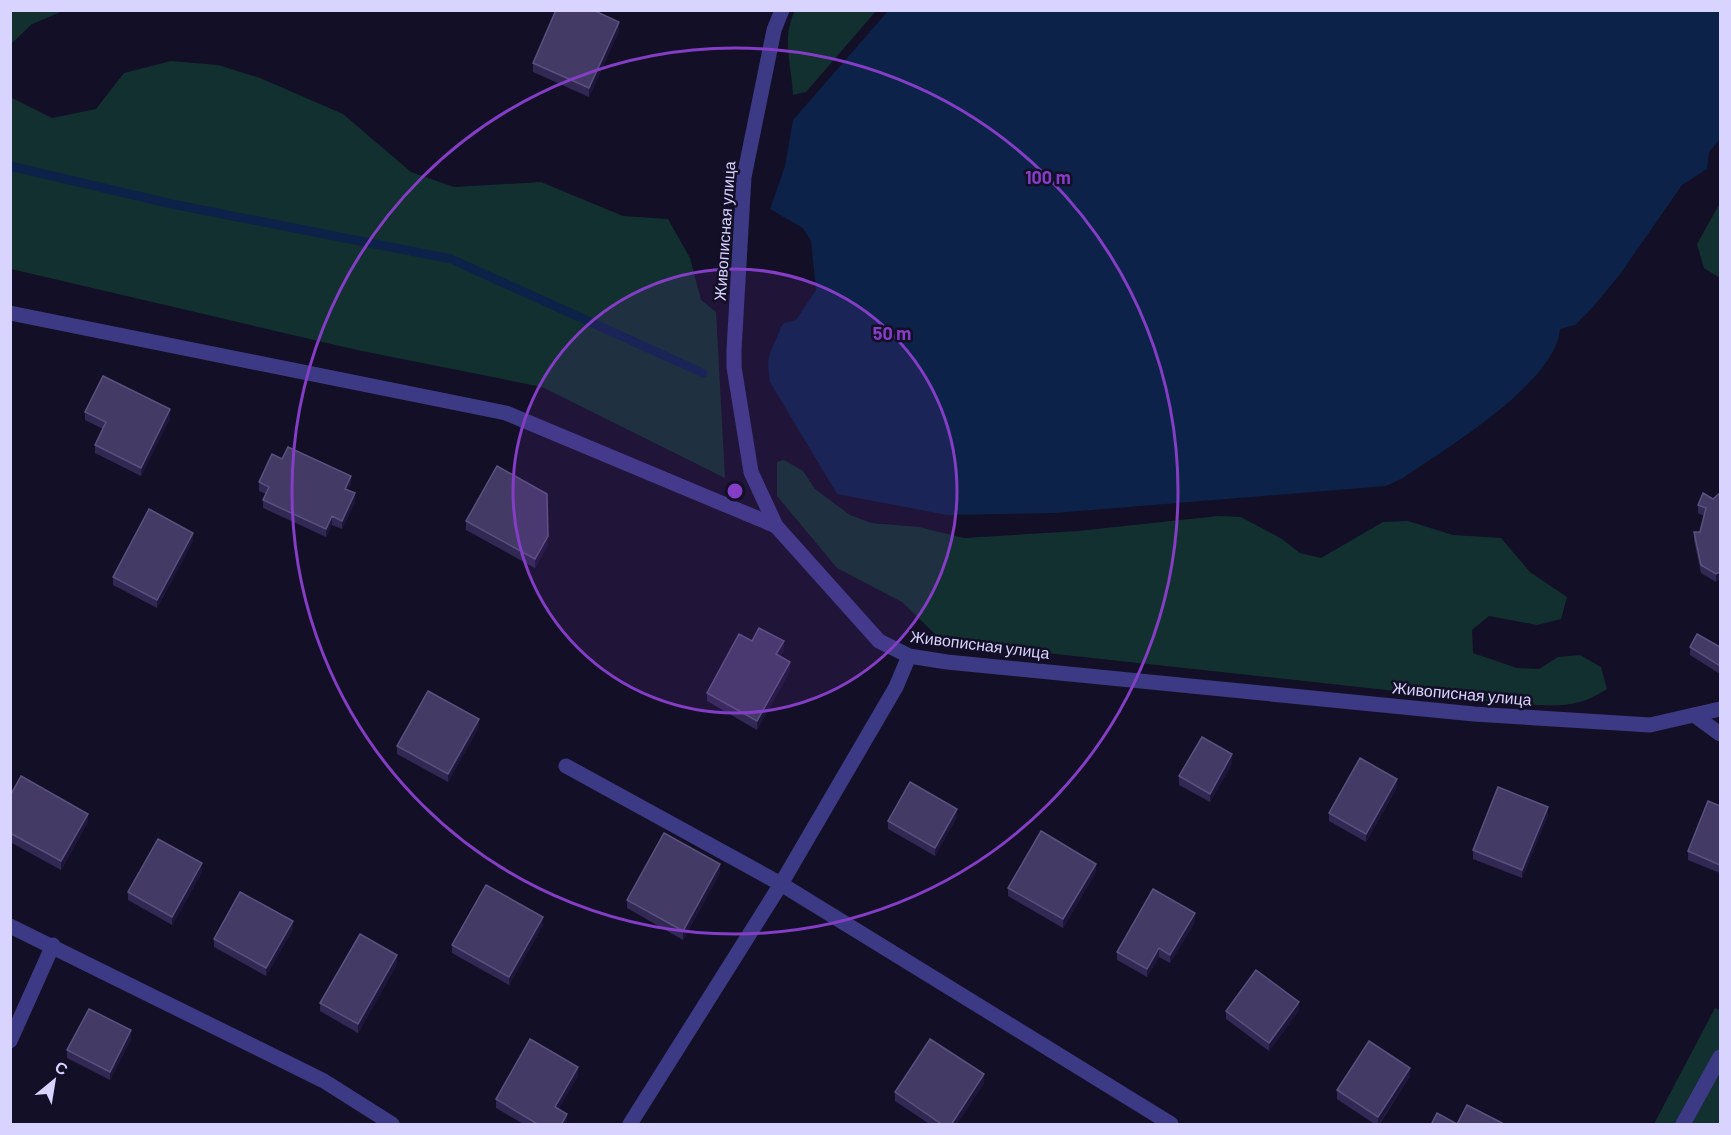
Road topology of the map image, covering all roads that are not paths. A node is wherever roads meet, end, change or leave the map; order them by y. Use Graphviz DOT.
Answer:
graph roads {
  1 [pos="782,10"];
  2 [pos="10,313"];
  3 [pos="776,526"];
  4 [pos="909,656"];
  5 [pos="1720,709"];
  6 [pos="1694,715"];
  7 [pos="1720,734"];
  8 [pos="566,766"];
  9 [pos="781,884"];
  10 [pos="10,926"];
  11 [pos="53,945"];
  12 [pos="10,1041"];
  13 [pos="1720,1057"];
  14 [pos="392,1125"];
  15 [pos="630,1125"];
  16 [pos="1171,1125"];
  17 [pos="1683,1125"];
  1 -- 3 [label="street, Живописная улица"];
  2 -- 3 [label="street"];
  3 -- 4 [label="street, Живописная улица"];
  4 -- 6 [label="street, Живописная улица"];
  4 -- 9 [label="street"];
  5 -- 6 [label="street, Живописная улица"];
  6 -- 7 [label="street"];
  8 -- 9 [label="street"];
  9 -- 15 [label="street"];
  9 -- 16 [label="street"];
  10 -- 11 [label="street"];
  11 -- 12 [label="street"];
  11 -- 14 [label="street"];
  13 -- 17 [label="street"];
}
